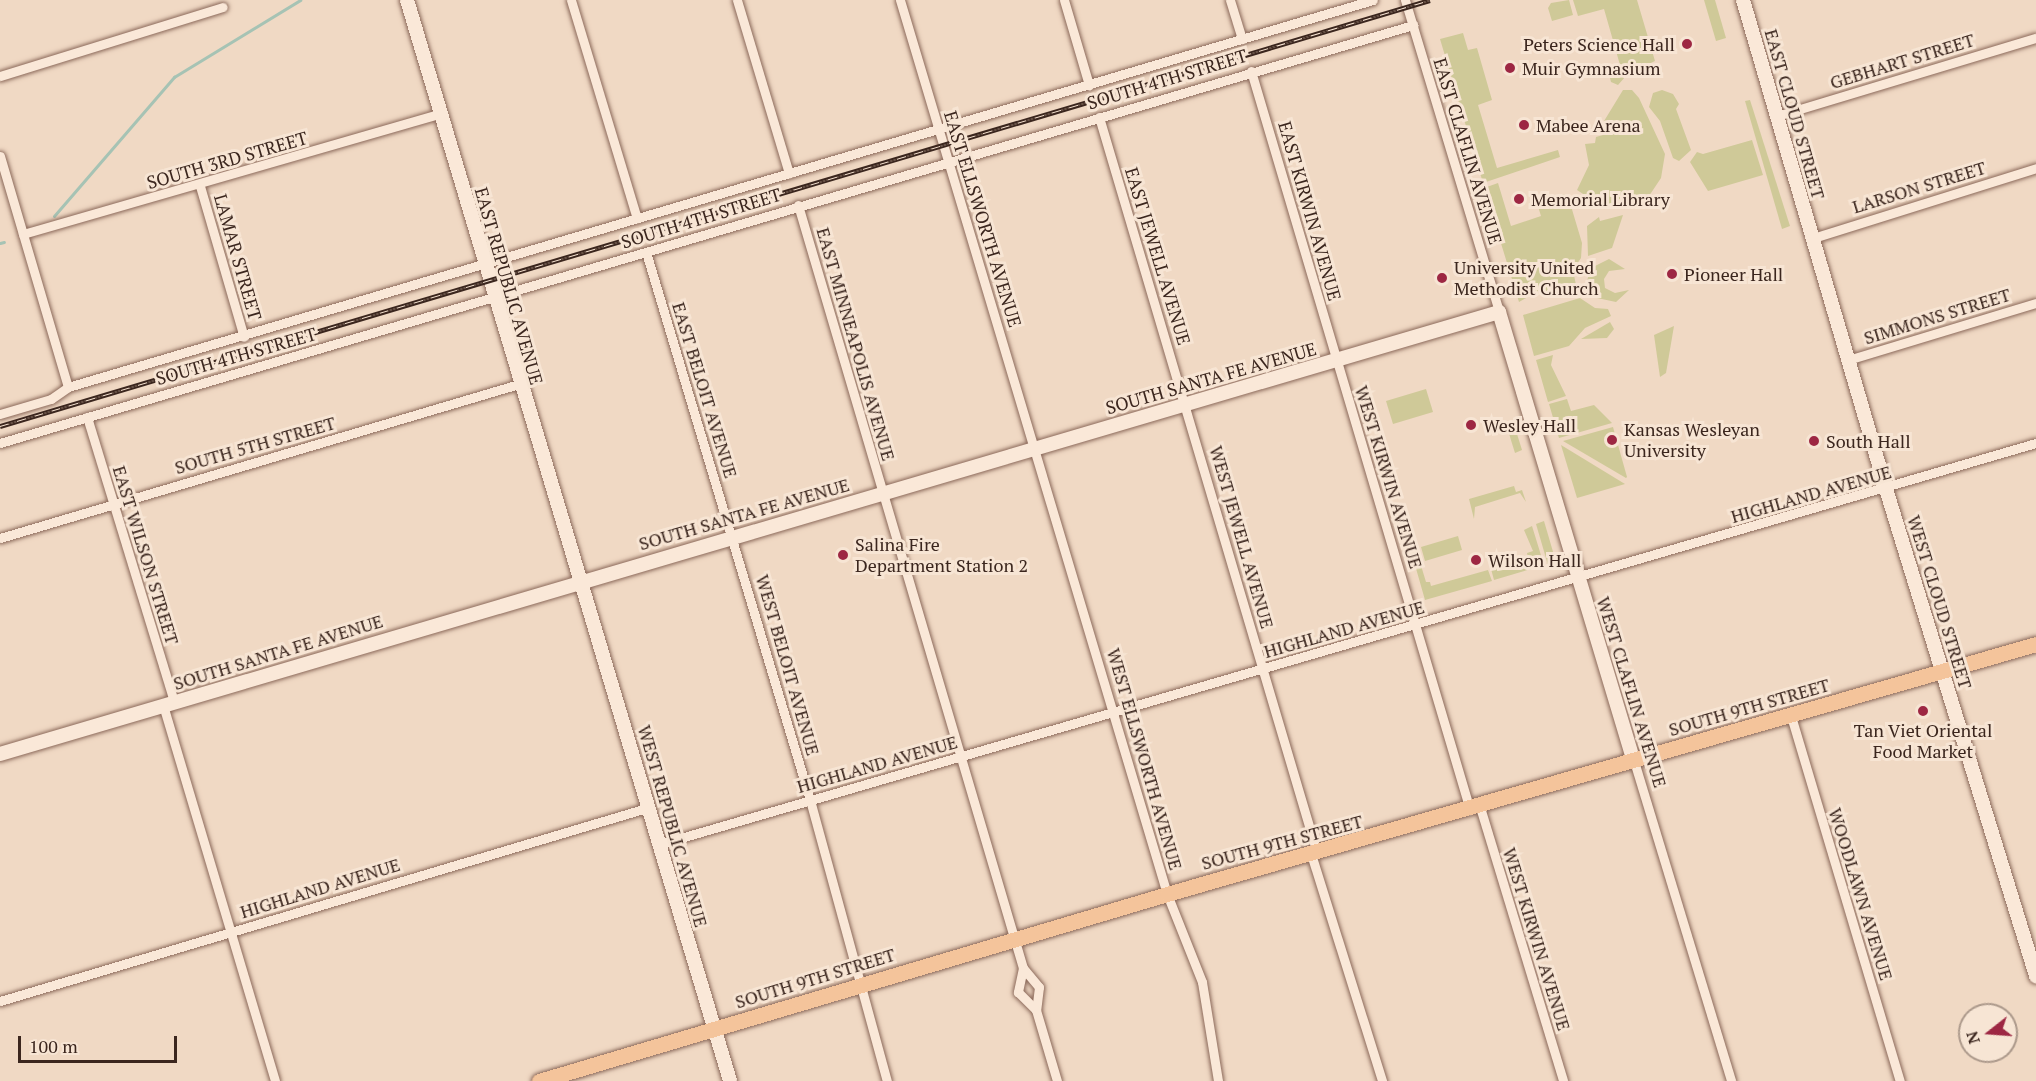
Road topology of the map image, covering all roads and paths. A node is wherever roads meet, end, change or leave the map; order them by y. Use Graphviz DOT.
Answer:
graph roads {
  1 [pos="407,0"];
  2 [pos="571,0"];
  3 [pos="737,0"];
  4 [pos="900,0"];
  5 [pos="1064,0"];
  6 [pos="1230,0"];
  7 [pos="1373,0"];
  8 [pos="1405,0"];
  9 [pos="1743,0"];
  10 [pos="223,7"];
  11 [pos="1413,25"];
  12 [pos="2036,38"];
  13 [pos="1242,39"];
  14 [pos="1251,71"];
  15 [pos="0,76"];
  16 [pos="1089,85"];
  17 [pos="440,114"];
  18 [pos="1777,116"];
  19 [pos="1099,117"];
  20 [pos="939,128"];
  21 [pos="0,159"];
  22 [pos="949,162"];
  23 [pos="2036,168"];
  24 [pos="789,173"];
  25 [pos="200,186"];
  26 [pos="798,206"];
  27 [pos="637,218"];
  28 [pos="23,234"];
  29 [pos="1813,238"];
  30 [pos="646,252"];
  31 [pos="484,264"];
  32 [pos="494,298"];
  33 [pos="2036,303"];
  34 [pos="1499,312"];
  35 [pos="244,337"];
  36 [pos="1337,360"];
  37 [pos="1848,360"];
  38 [pos="519,384"];
  39 [pos="68,387"];
  40 [pos="1186,404"];
  41 [pos="0,414"];
  42 [pos="87,417"];
  43 [pos="0,443"];
  44 [pos="2036,443"];
  45 [pos="1035,447"];
  46 [pos="1886,489"];
  47 [pos="882,492"];
  48 [pos="114,504"];
  49 [pos="732,537"];
  50 [pos="0,538"];
  51 [pos="1580,577"];
  52 [pos="582,581"];
  53 [pos="1416,624"];
  54 [pos="2036,644"];
  55 [pos="1263,670"];
  56 [pos="1943,671"];
  57 [pos="168,704"];
  58 [pos="1114,712"];
  59 [pos="1791,716"];
  60 [pos="0,754"];
  61 [pos="961,757"];
  62 [pos="1634,761"];
  63 [pos="810,800"];
  64 [pos="650,807"];
  65 [pos="1475,808"];
  66 [pos="660,844"];
  67 [pos="1314,853"];
  68 [pos="1167,894"];
  69 [pos="231,932"];
  70 [pos="1014,940"];
  71 [pos="1023,968"];
  72 [pos="2036,976"];
  73 [pos="863,985"];
  74 [pos="0,1001"];
  75 [pos="1036,1010"];
  76 [pos="714,1029"];
  77 [pos="275,1081"];
  78 [pos="539,1081"];
  79 [pos="730,1081"];
  80 [pos="886,1081"];
  81 [pos="1058,1081"];
  82 [pos="1218,1081"];
  83 [pos="1382,1081"];
  84 [pos="1563,1081"];
  85 [pos="1731,1081"];
  86 [pos="1900,1081"];
  1 -- 17 [label="main road, EAST REPUBLIC AVENUE"];
  2 -- 27 [label="street"];
  3 -- 24 [label="street"];
  4 -- 20 [label="street, EAST ELLSWORTH AVENUE"];
  5 -- 16 [label="street"];
  6 -- 13 [label="street"];
  7 -- 13 [label="street, SOUTH 4TH STREET"];
  8 -- 11 [label="street, EAST CLAFLIN AVENUE"];
  9 -- 18 [label="main road, EAST CLOUD STREET"];
  10 -- 15 [label="street"];
  11 -- 14 [label="street, SOUTH 4TH STREET"];
  11 -- 34 [label="street, EAST CLAFLIN AVENUE"];
  12 -- 18 [label="street, GEBHART STREET"];
  13 -- 16 [label="street, SOUTH 4TH STREET"];
  14 -- 19 [label="street, SOUTH 4TH STREET"];
  14 -- 36 [label="street, EAST KIRWIN AVENUE"];
  16 -- 20 [label="street, SOUTH 4TH STREET"];
  17 -- 25 [label="street, SOUTH 3RD STREET"];
  17 -- 31 [label="main road, EAST REPUBLIC AVENUE"];
  18 -- 29 [label="main road, EAST CLOUD STREET"];
  19 -- 22 [label="street, SOUTH 4TH STREET"];
  19 -- 40 [label="street, EAST JEWELL AVENUE"];
  20 -- 22 [label="street, EAST ELLSWORTH AVENUE"];
  20 -- 24 [label="street, SOUTH 4TH STREET"];
  21 -- 28 [label="street"];
  22 -- 26 [label="street, SOUTH 4TH STREET"];
  22 -- 45 [label="street, EAST ELLSWORTH AVENUE"];
  23 -- 29 [label="street, LARSON STREET"];
  24 -- 27 [label="street, SOUTH 4TH STREET"];
  25 -- 28 [label="street, SOUTH 3RD STREET"];
  25 -- 35 [label="street, LAMAR STREET"];
  26 -- 30 [label="street, SOUTH 4TH STREET"];
  26 -- 47 [label="street, EAST MINNEAPOLIS AVENUE"];
  27 -- 31 [label="street, SOUTH 4TH STREET"];
  28 -- 39 [label="street"];
  29 -- 37 [label="main road, WEST CLOUD STREET"];
  30 -- 32 [label="street, SOUTH 4TH STREET"];
  30 -- 49 [label="street, EAST BELOIT AVENUE"];
  31 -- 32 [label="main road, EAST REPUBLIC AVENUE"];
  31 -- 35 [label="street, SOUTH 4TH STREET"];
  32 -- 38 [label="main road, EAST REPUBLIC AVENUE"];
  32 -- 42 [label="street, SOUTH 4TH STREET"];
  33 -- 37 [label="street, SIMMONS STREET"];
  34 -- 36 [label="main road, SOUTH SANTA FE AVENUE"];
  34 -- 51 [label="main road, WEST CLAFLIN AVENUE"];
  35 -- 39 [label="street, SOUTH 4TH STREET"];
  36 -- 40 [label="main road, SOUTH SANTA FE AVENUE"];
  36 -- 53 [label="street, WEST KIRWIN AVENUE"];
  37 -- 46 [label="main road, WEST CLOUD STREET"];
  38 -- 48 [label="street, SOUTH 5TH STREET"];
  38 -- 52 [label="main road, EAST REPUBLIC AVENUE"];
  39 -- 41 [label="street, SOUTH 4TH STREET"];
  40 -- 45 [label="main road, SOUTH SANTA FE AVENUE"];
  40 -- 55 [label="street, WEST JEWELL AVENUE"];
  42 -- 43 [label="street, SOUTH 4TH STREET"];
  42 -- 48 [label="street, EAST WILSON STREET"];
  44 -- 46 [label="street, HIGHLAND AVENUE"];
  45 -- 47 [label="main road, SOUTH SANTA FE AVENUE"];
  45 -- 58 [label="street, WEST ELLSWORTH AVENUE"];
  46 -- 51 [label="street, HIGHLAND AVENUE"];
  46 -- 56 [label="main road, WEST CLOUD STREET"];
  47 -- 49 [label="main road, SOUTH SANTA FE AVENUE"];
  47 -- 61 [label="street, EAST MINNEAPOLIS AVENUE"];
  48 -- 50 [label="street, SOUTH 5TH STREET"];
  48 -- 57 [label="street, EAST WILSON STREET"];
  49 -- 52 [label="main road, SOUTH SANTA FE AVENUE"];
  49 -- 63 [label="street, WEST BELOIT AVENUE"];
  51 -- 53 [label="street, HIGHLAND AVENUE"];
  51 -- 62 [label="main road, WEST CLAFLIN AVENUE"];
  52 -- 57 [label="main road, SOUTH SANTA FE AVENUE"];
  52 -- 64 [label="main road, WEST REPUBLIC AVENUE"];
  53 -- 55 [label="street, HIGHLAND AVENUE"];
  53 -- 65 [label="street, WEST KIRWIN AVENUE"];
  54 -- 56 [label="main road, SOUTH 9TH STREET"];
  55 -- 58 [label="street, HIGHLAND AVENUE"];
  55 -- 67 [label="street, WEST JEWELL AVENUE"];
  56 -- 59 [label="main road, SOUTH 9TH STREET"];
  56 -- 72 [label="main road, WEST CLOUD STREET"];
  57 -- 60 [label="main road, SOUTH SANTA FE AVENUE"];
  57 -- 69 [label="street, EAST WILSON STREET"];
  58 -- 61 [label="street, HIGHLAND AVENUE"];
  58 -- 68 [label="street, WEST ELLSWORTH AVENUE"];
  59 -- 62 [label="main road, SOUTH 9TH STREET"];
  59 -- 86 [label="street, WOODLAWN AVENUE"];
  61 -- 63 [label="street, HIGHLAND AVENUE"];
  61 -- 70 [label="street, EAST MINNEAPOLIS AVENUE"];
  62 -- 65 [label="main road, SOUTH 9TH STREET"];
  62 -- 85 [label="street, WEST CLAFLIN AVENUE"];
  63 -- 66 [label="street, HIGHLAND AVENUE"];
  63 -- 73 [label="street, WEST BELOIT AVENUE"];
  64 -- 66 [label="main road, WEST REPUBLIC AVENUE"];
  64 -- 69 [label="street, HIGHLAND AVENUE"];
  65 -- 67 [label="main road, SOUTH 9TH STREET"];
  65 -- 84 [label="street, WEST KIRWIN AVENUE"];
  66 -- 76 [label="main road, WEST REPUBLIC AVENUE"];
  67 -- 68 [label="main road, SOUTH 9TH STREET"];
  67 -- 83 [label="street, WEST JEWELL AVENUE"];
  68 -- 70 [label="main road, SOUTH 9TH STREET"];
  68 -- 82 [label="street, WEST ELLSWORTH AVENUE"];
  69 -- 74 [label="street, HIGHLAND AVENUE"];
  69 -- 77 [label="street, EAST WILSON STREET"];
  70 -- 71 [label="street, EAST MINNEAPOLIS AVENUE"];
  70 -- 73 [label="main road, SOUTH 9TH STREET"];
  71 -- 75 [label="street"];
  71 -- 75 [label="street"];
  73 -- 76 [label="main road, SOUTH 9TH STREET"];
  73 -- 80 [label="street, WEST BELOIT AVENUE"];
  75 -- 81 [label="street"];
  76 -- 78 [label="main road, SOUTH 9TH STREET"];
  76 -- 79 [label="main road, WEST REPUBLIC AVENUE"];
}
